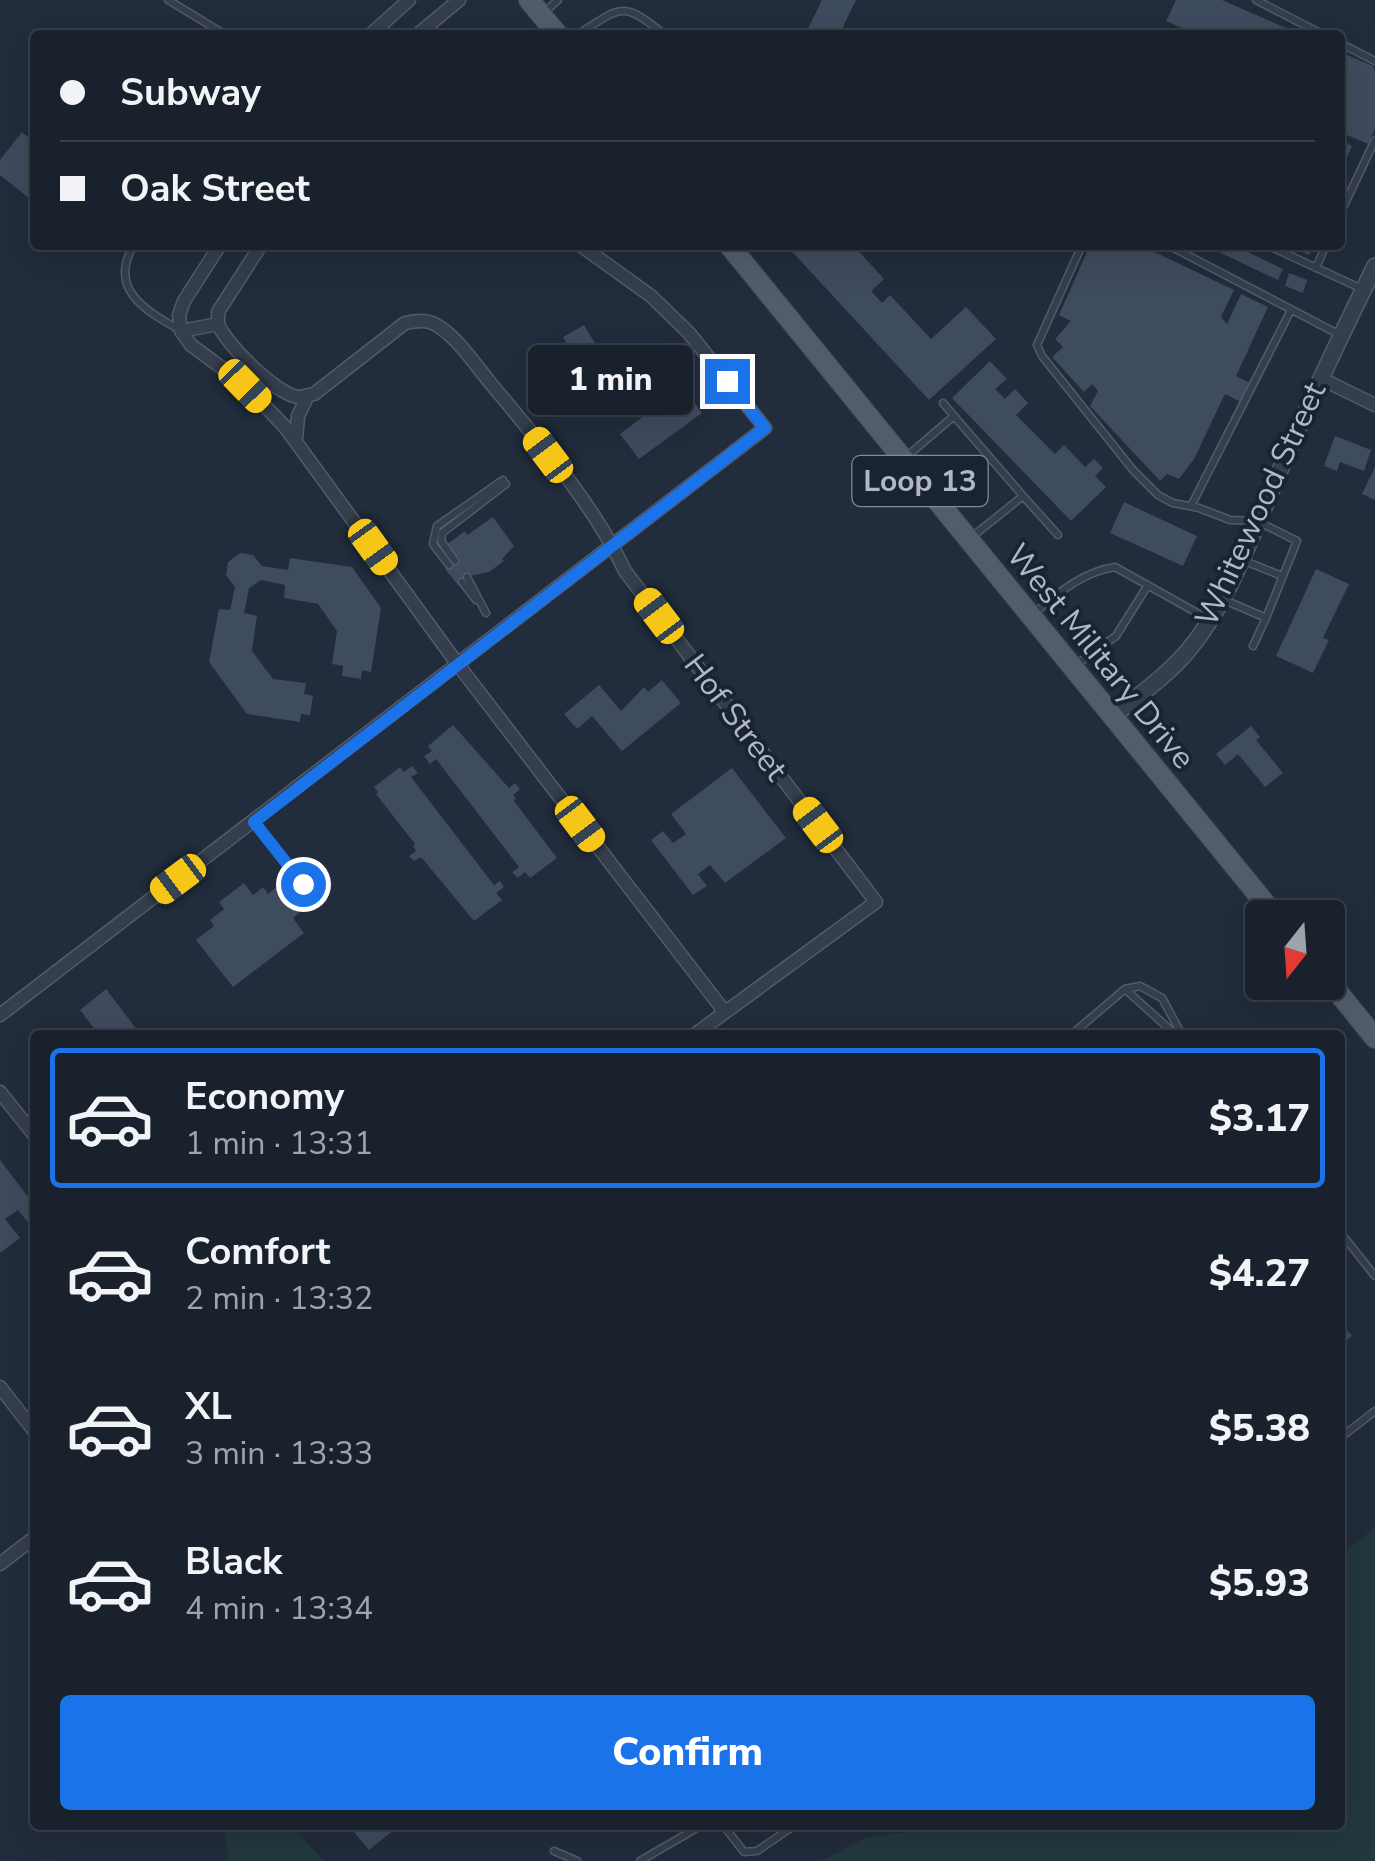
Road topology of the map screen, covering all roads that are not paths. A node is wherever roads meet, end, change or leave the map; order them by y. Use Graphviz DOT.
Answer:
graph roads {
  1 [pos="168,0"];
  2 [pos="409,0"];
  3 [pos="459,0"];
  4 [pos="558,0"];
  5 [pos="620,0"];
  6 [pos="1256,0"];
  7 [pos="535,7"];
  8 [pos="628,7"];
  9 [pos="218,30"];
  10 [pos="376,30"];
  11 [pos="423,30"];
  12 [pos="554,30"];
  13 [pos="586,30"];
  14 [pos="659,30"];
  15 [pos="1314,30"];
  16 [pos="1345,46"];
  17 [pos="1375,61"];
  18 [pos="1375,140"];
  19 [pos="1345,203"];
  20 [pos="131,250"];
  21 [pos="217,250"];
  22 [pos="253,250"];
  23 [pos="587,250"];
  24 [pos="733,250"];
  25 [pos="1080,250"];
  26 [pos="1178,250"];
  27 [pos="1278,250"];
  28 [pos="1324,250"];
  29 [pos="1375,266"];
  30 [pos="1316,268"];
  31 [pos="1364,289"];
  32 [pos="1290,312"];
  33 [pos="218,324"];
  34 [pos="181,331"];
  35 [pos="1341,336"];
  36 [pos="1320,378"];
  37 [pos="308,395"];
  38 [pos="943,403"];
  39 [pos="1375,405"];
  40 [pos="954,416"];
  41 [pos="296,442"];
  42 [pos="903,459"];
  43 [pos="505,482"];
  44 [pos="1023,496"];
  45 [pos="1191,506"];
  46 [pos="1258,521"];
  47 [pos="1058,535"];
  48 [pos="968,540"];
  49 [pos="613,546"];
  50 [pos="1240,560"];
  51 [pos="452,563"];
  52 [pos="1282,576"];
  53 [pos="465,580"];
  54 [pos="1148,585"];
  55 [pos="1221,598"];
  56 [pos="486,613"];
  57 [pos="1030,616"];
  58 [pos="1266,618"];
  59 [pos="1209,620"];
  60 [pos="1254,646"];
  61 [pos="459,666"];
  62 [pos="1072,668"];
  63 [pos="1112,716"];
  64 [pos="254,822"];
  65 [pos="303,884"];
  66 [pos="1261,900"];
  67 [pos="1125,989"];
  68 [pos="1344,1000"];
  69 [pos="724,1011"];
  70 [pos="0,1015"];
  71 [pos="700,1030"];
  72 [pos="1077,1030"];
  73 [pos="1173,1030"];
  74 [pos="1178,1030"];
  75 [pos="1375,1038"];
  76 [pos="0,1092"];
  77 [pos="30,1130"];
  78 [pos="1345,1238"];
  79 [pos="1375,1276"];
  80 [pos="0,1387"];
  81 [pos="1375,1412"];
  82 [pos="30,1426"];
  83 [pos="1345,1434"];
  84 [pos="30,1541"];
  85 [pos="0,1564"];
  86 [pos="693,1830"];
  87 [pos="727,1830"];
  88 [pos="788,1830"];
  89 [pos="554,1851"];
  90 [pos="577,1861"];
  91 [pos="640,1861"];
  1 -- 9 [label="lane"];
  2 -- 10 [label="street"];
  3 -- 11 [label="street"];
  4 -- 7 [label="lane"];
  5 -- 8 [label="lane"];
  6 -- 15 [label="lane"];
  7 -- 12 [label="main road"];
  8 -- 13 [label="lane"];
  8 -- 14 [label="lane"];
  16 -- 17 [label="lane"];
  18 -- 19 [label="lane"];
  20 -- 34 [label="lane"];
  21 -- 34 [label="street"];
  22 -- 33 [label="street"];
  23 -- 49 [label="street"];
  24 -- 42 [label="main road, West Military Drive / Loop 13"];
  25 -- 45 [label="lane"];
  26 -- 32 [label="lane"];
  27 -- 30 [label="lane"];
  28 -- 30 [label="lane"];
  29 -- 31 [label="street, Whitewood Street"];
  30 -- 31 [label="lane"];
  31 -- 35 [label="street, Whitewood Street"];
  32 -- 35 [label="lane"];
  32 -- 45 [label="lane"];
  33 -- 34 [label="street"];
  33 -- 37 [label="street"];
  34 -- 41 [label="street"];
  35 -- 36 [label="street, Whitewood Street"];
  36 -- 39 [label="street"];
  36 -- 46 [label="street, Whitewood Street"];
  37 -- 41 [label="street"];
  37 -- 49 [label="street, Hof Street"];
  38 -- 40 [label="lane"];
  40 -- 42 [label="lane"];
  40 -- 44 [label="lane"];
  41 -- 61 [label="street"];
  42 -- 48 [label="main road, West Military Drive / Loop 13"];
  43 -- 51 [label="lane"];
  44 -- 47 [label="lane"];
  44 -- 48 [label="lane"];
  45 -- 46 [label="lane"];
  46 -- 50 [label="street, Whitewood Street"];
  46 -- 52 [label="lane"];
  48 -- 57 [label="main road, West Military Drive / Loop 13"];
  49 -- 61 [label="street"];
  49 -- 69 [label="street, Hof Street"];
  50 -- 52 [label="lane"];
  50 -- 55 [label="street, Whitewood Street"];
  52 -- 58 [label="lane"];
  53 -- 56 [label="lane"];
  54 -- 57 [label="lane"];
  54 -- 59 [label="lane"];
  54 -- 62 [label="lane"];
  55 -- 58 [label="lane"];
  55 -- 59 [label="street, Whitewood Street"];
  57 -- 62 [label="main road, West Military Drive / Loop 13"];
  58 -- 60 [label="lane"];
  59 -- 63 [label="street, Whitewood Street"];
  61 -- 64 [label="street"];
  61 -- 69 [label="street"];
  62 -- 63 [label="main road, West Military Drive / Loop 13"];
  63 -- 66 [label="main road, West Military Drive / Loop 13"];
  64 -- 65 [label="lane"];
  64 -- 70 [label="street"];
  67 -- 72 [label="lane"];
  67 -- 73 [label="lane"];
  67 -- 74 [label="lane"];
  68 -- 75 [label="main road"];
  69 -- 71 [label="street"];
  76 -- 77 [label="street"];
  78 -- 79 [label="lane"];
  80 -- 82 [label="street"];
  81 -- 83 [label="lane"];
  84 -- 85 [label="street"];
  86 -- 91 [label="lane"];
  87 -- 88 [label="lane"];
  89 -- 90 [label="lane"];
}
